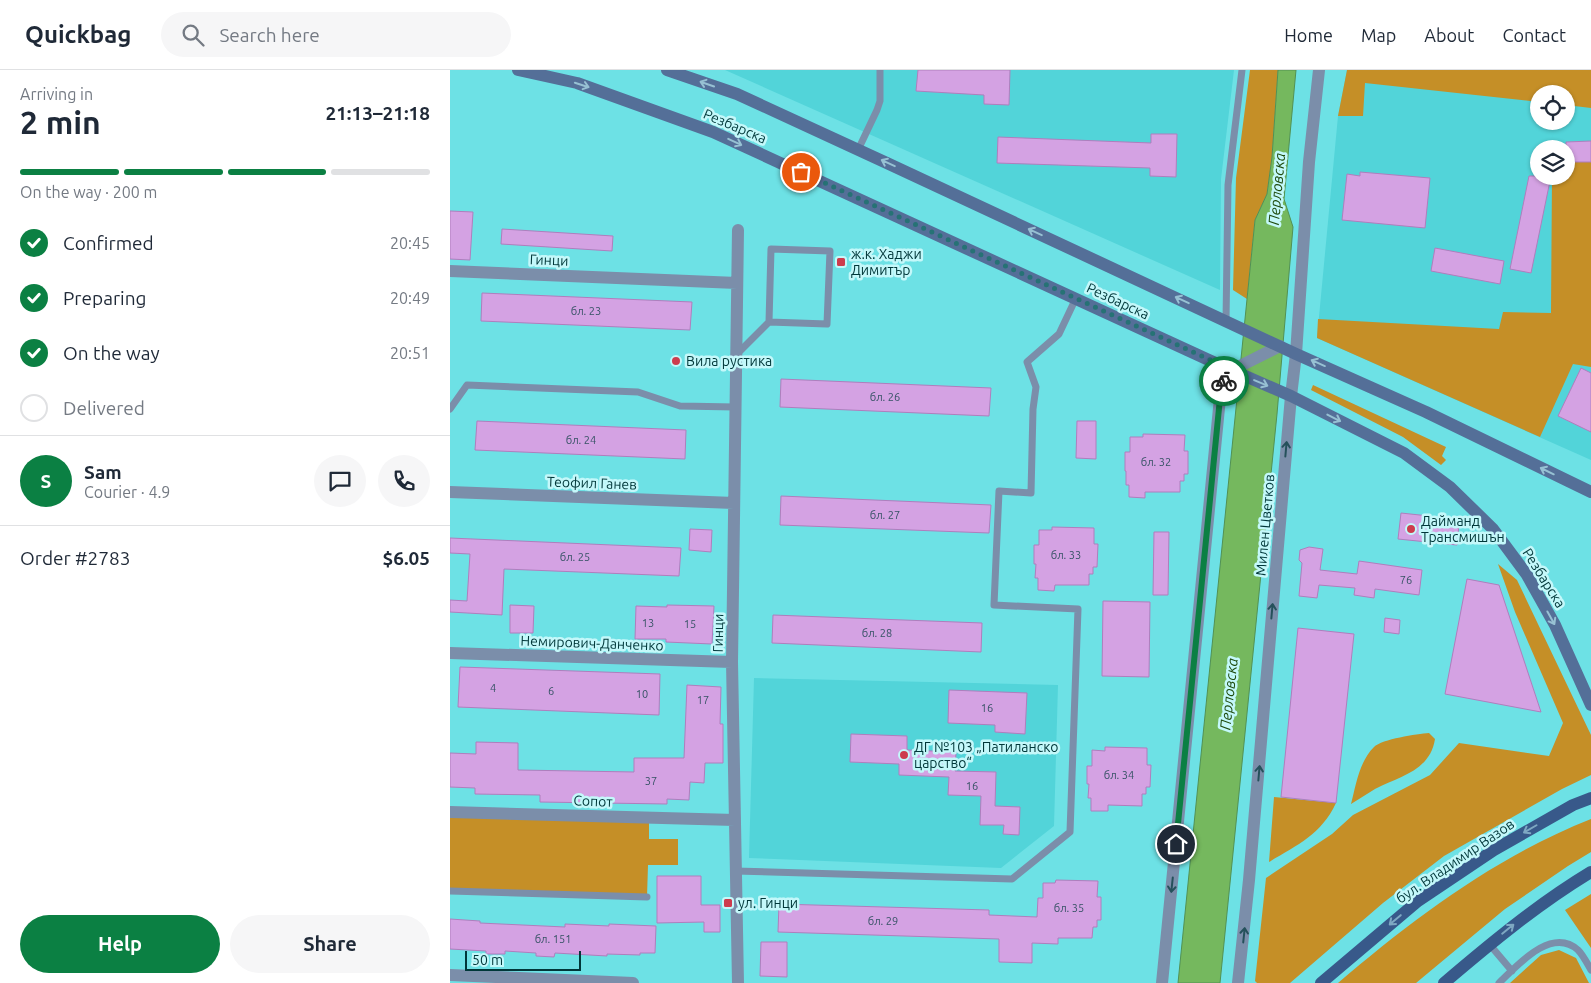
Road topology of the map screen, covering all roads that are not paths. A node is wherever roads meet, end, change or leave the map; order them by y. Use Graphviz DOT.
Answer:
graph roads {
  1 [pos="518,70"];
  2 [pos="667,70"];
  3 [pos="880,70"];
  4 [pos="1242,70"];
  5 [pos="1319,70"];
  6 [pos="858,150"];
  7 [pos="738,230"];
  8 [pos="450,270"];
  9 [pos="737,283"];
  10 [pos="1076,298"];
  11 [pos="1226,321"];
  12 [pos="769,322"];
  13 [pos="1280,346"];
  14 [pos="737,354"];
  15 [pos="1296,354"];
  16 [pos="1232,370"];
  17 [pos="1291,396"];
  18 [pos="735,407"];
  19 [pos="450,409"];
  20 [pos="450,492"];
  21 [pos="1591,492"];
  22 [pos="734,503"];
  23 [pos="450,653"];
  24 [pos="732,662"];
  25 [pos="1591,705"];
  26 [pos="1591,798"];
  27 [pos="450,812"];
  28 [pos="735,820"];
  29 [pos="734,871"];
  30 [pos="1591,872"];
  31 [pos="450,891"];
  32 [pos="647,898"];
  33 [pos="1490,945"];
  34 [pos="1512,970"];
  35 [pos="1591,970"];
  36 [pos="450,975"];
  37 [pos="633,983"];
  38 [pos="738,983"];
  39 [pos="1162,983"];
  40 [pos="1238,983"];
  41 [pos="1321,983"];
  42 [pos="1444,983"];
  43 [pos="1499,983"];
  1 -- 10 [label="street, Резбарска, one-way"];
  6 -- 2 [label="street, Резбарска, one-way"];
  3 -- 6 [label="lane"];
  4 -- 11 [label="lane"];
  5 -- 15 [label="street, Милен Цветков"];
  11 -- 6 [label="street, Резбарска, one-way"];
  7 -- 9 [label="street, Гинци"];
  8 -- 9 [label="street, Гинци"];
  9 -- 14 [label="street, Гинци"];
  10 -- 16 [label="street, Резбарска"];
  10 -- 29 [label="lane"];
  11 -- 13 [label="street, Резбарска"];
  12 -- 12 [label="lane"];
  12 -- 14 [label="lane"];
  13 -- 15 [label="street, Резбарска"];
  13 -- 16 [label="street"];
  14 -- 18 [label="street, Гинци"];
  15 -- 17 [label="street, Милен Цветков"];
  21 -- 15 [label="street, Резбарска, one-way"];
  16 -- 17 [label="street, Резбарска, one-way"];
  16 -- 39 [label="street, one-way"];
  17 -- 25 [label="street, Резбарска, one-way"];
  40 -- 17 [label="street, Милен Цветков, one-way"];
  18 -- 19 [label="lane"];
  18 -- 22 [label="street, Гинци"];
  20 -- 22 [label="street, Теофил Ганев"];
  22 -- 24 [label="street, Гинци"];
  23 -- 24 [label="street, Немирович-Данченко"];
  24 -- 28 [label="street, Гинци"];
  26 -- 41 [label="main road, бул. Владимир Вазов, one-way"];
  27 -- 28 [label="street, Сопот"];
  28 -- 29 [label="street, Гинци"];
  29 -- 38 [label="street, Гинци"];
  33 -- 30 [label="main road, one-way"];
  31 -- 32 [label="lane"];
  33 -- 34 [label="lane"];
  33 -- 42 [label="main road"];
  34 -- 35 [label="lane"];
  34 -- 43 [label="lane"];
  36 -- 37 [label="street"];
}
